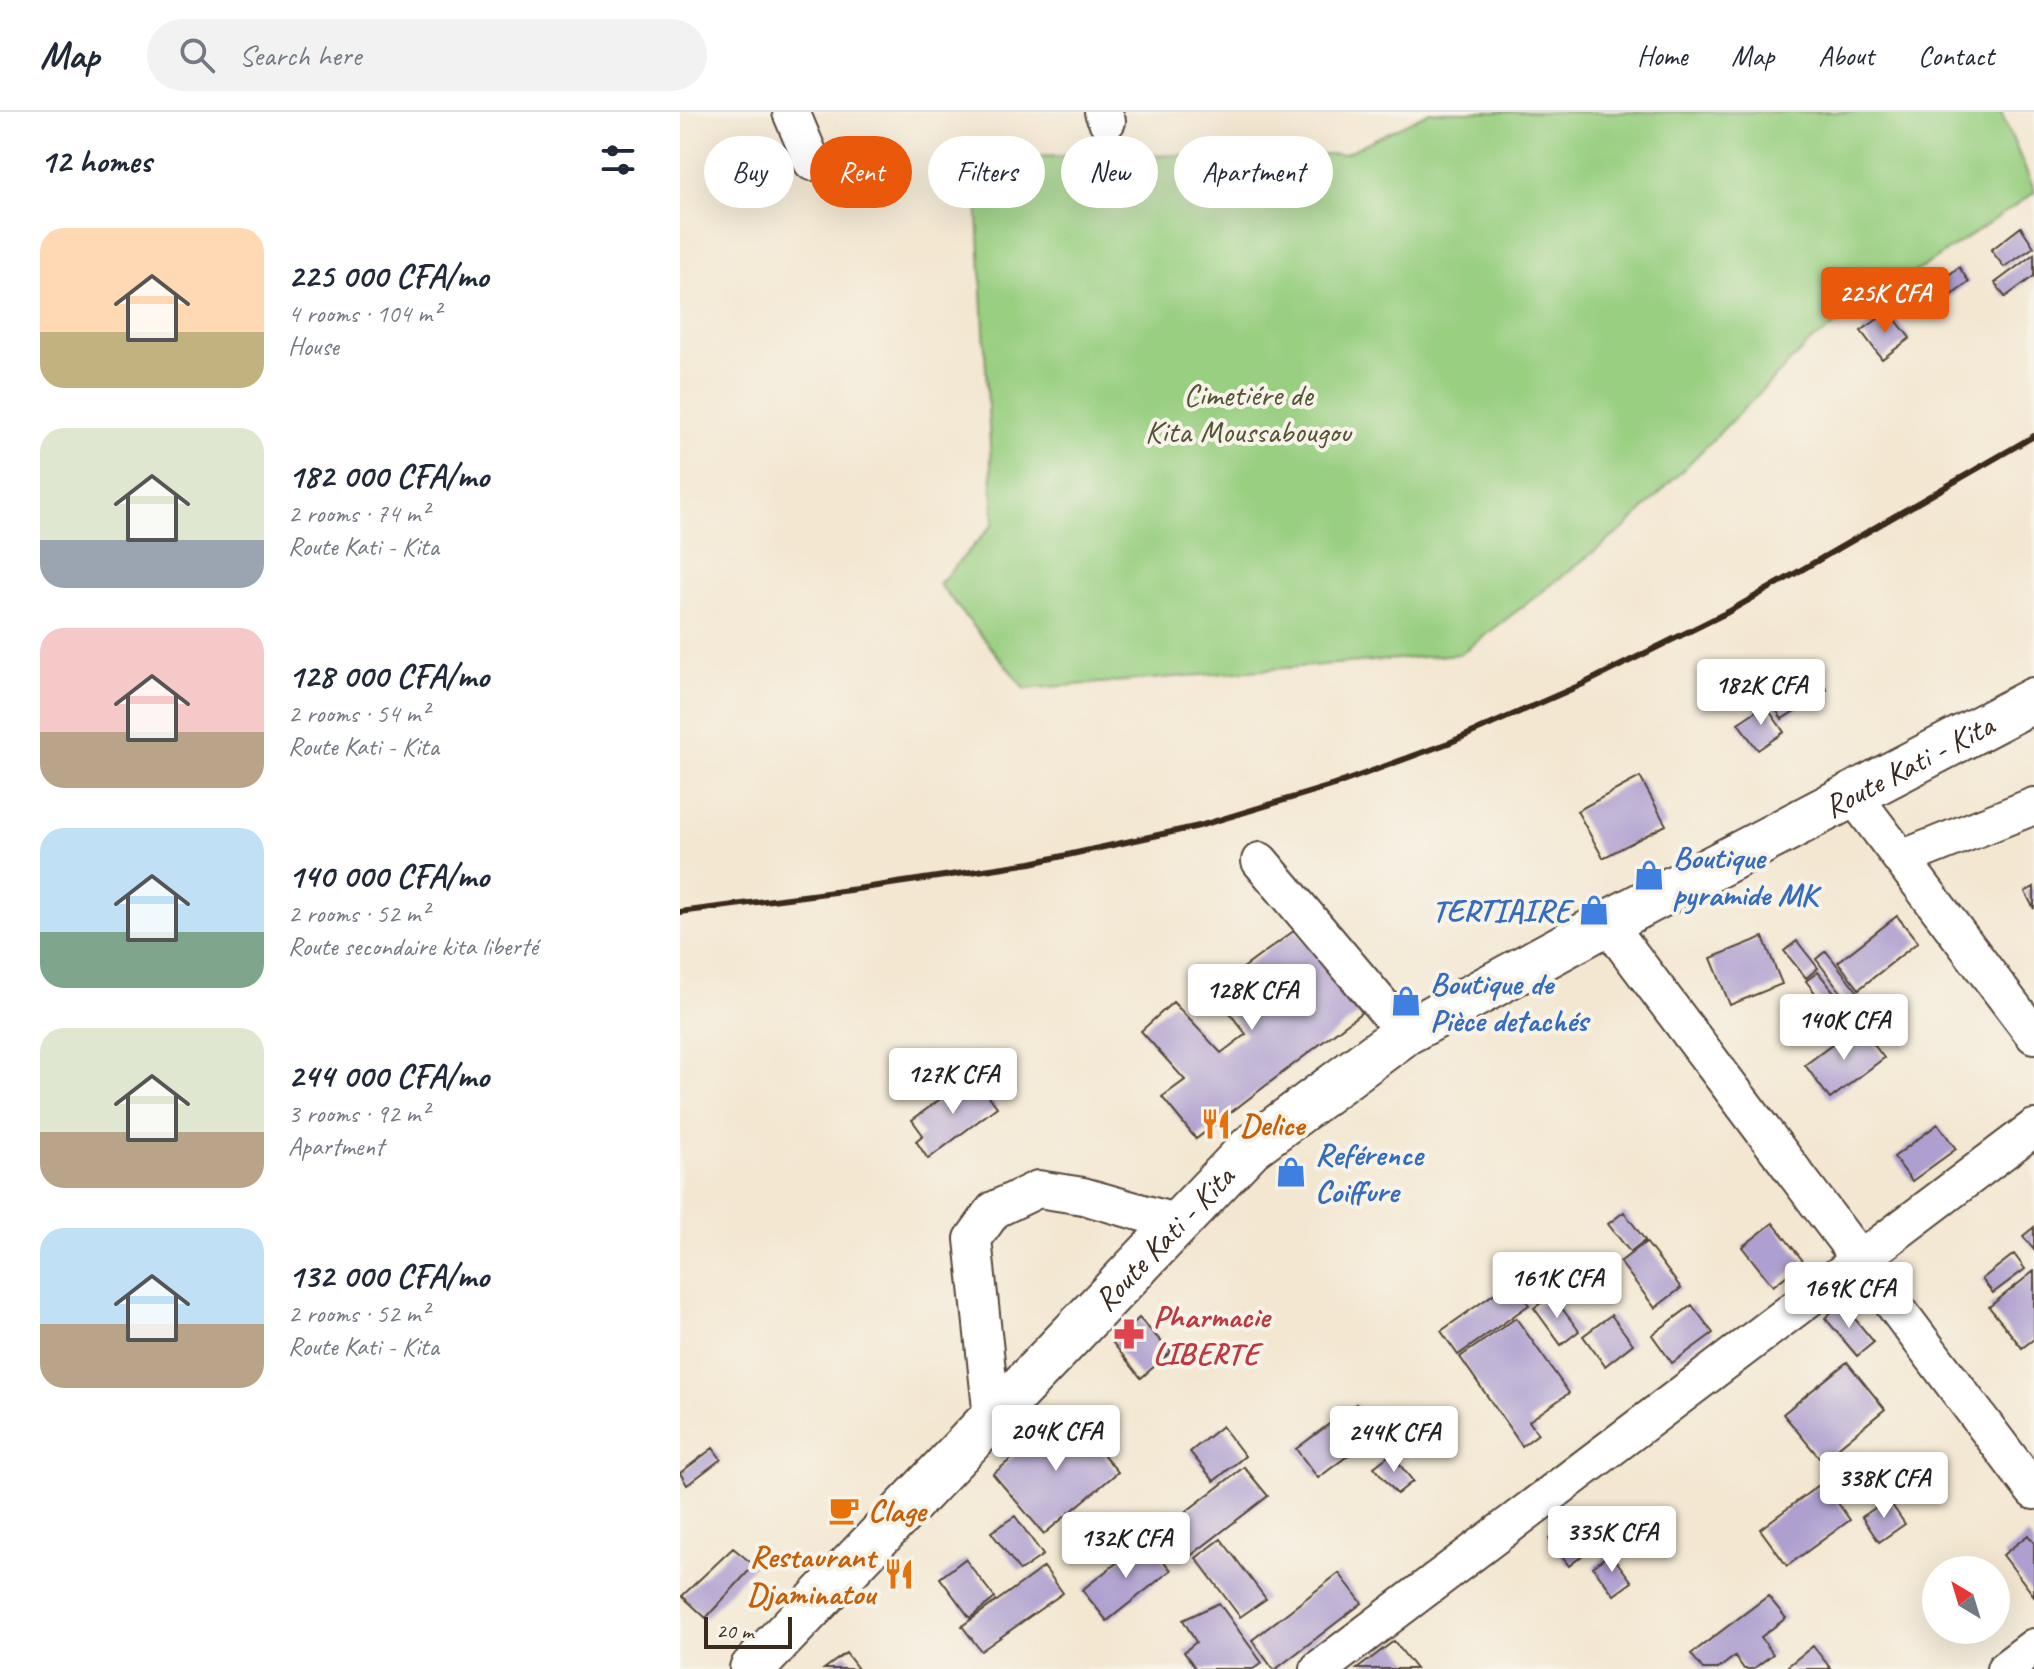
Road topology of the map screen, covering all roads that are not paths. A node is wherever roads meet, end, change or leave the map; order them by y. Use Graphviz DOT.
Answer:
graph roads {
  1 [pos="791,112"];
  2 [pos="810,157"];
  3 [pos="2034,700"];
  4 [pos="1853,795"];
  5 [pos="2034,806"];
  6 [pos="1901,859"];
  7 [pos="1260,861"];
  8 [pos="1607,923"];
  9 [pos="1405,1033"];
  10 [pos="2034,1035"];
  11 [pos="2034,1128"];
  12 [pos="1178,1223"];
  13 [pos="1860,1260"];
  14 [pos="992,1418"];
  15 [pos="2034,1491"];
  16 [pos="2034,1647"];
  17 [pos="752,1669"];
  18 [pos="1319,1669"];
  19 [pos="2005,1669"];
  1 -- 2 [label="street"];
  3 -- 4 [label="main road, Route Kati - Kita"];
  4 -- 6 [label="street"];
  4 -- 8 [label="main road, Route Kati - Kita"];
  5 -- 6 [label="street"];
  6 -- 10 [label="street"];
  7 -- 9 [label="street"];
  8 -- 9 [label="main road, Route Kati - Kita"];
  8 -- 13 [label="street"];
  9 -- 12 [label="main road, Route Kati - Kita"];
  11 -- 13 [label="street"];
  12 -- 14 [label="main road, Route Kati - Kita"];
  12 -- 14 [label="street"];
  13 -- 15 [label="street"];
  13 -- 18 [label="street"];
  14 -- 17 [label="main road, Route Kati - Kita"];
  16 -- 19 [label="street"];
}
